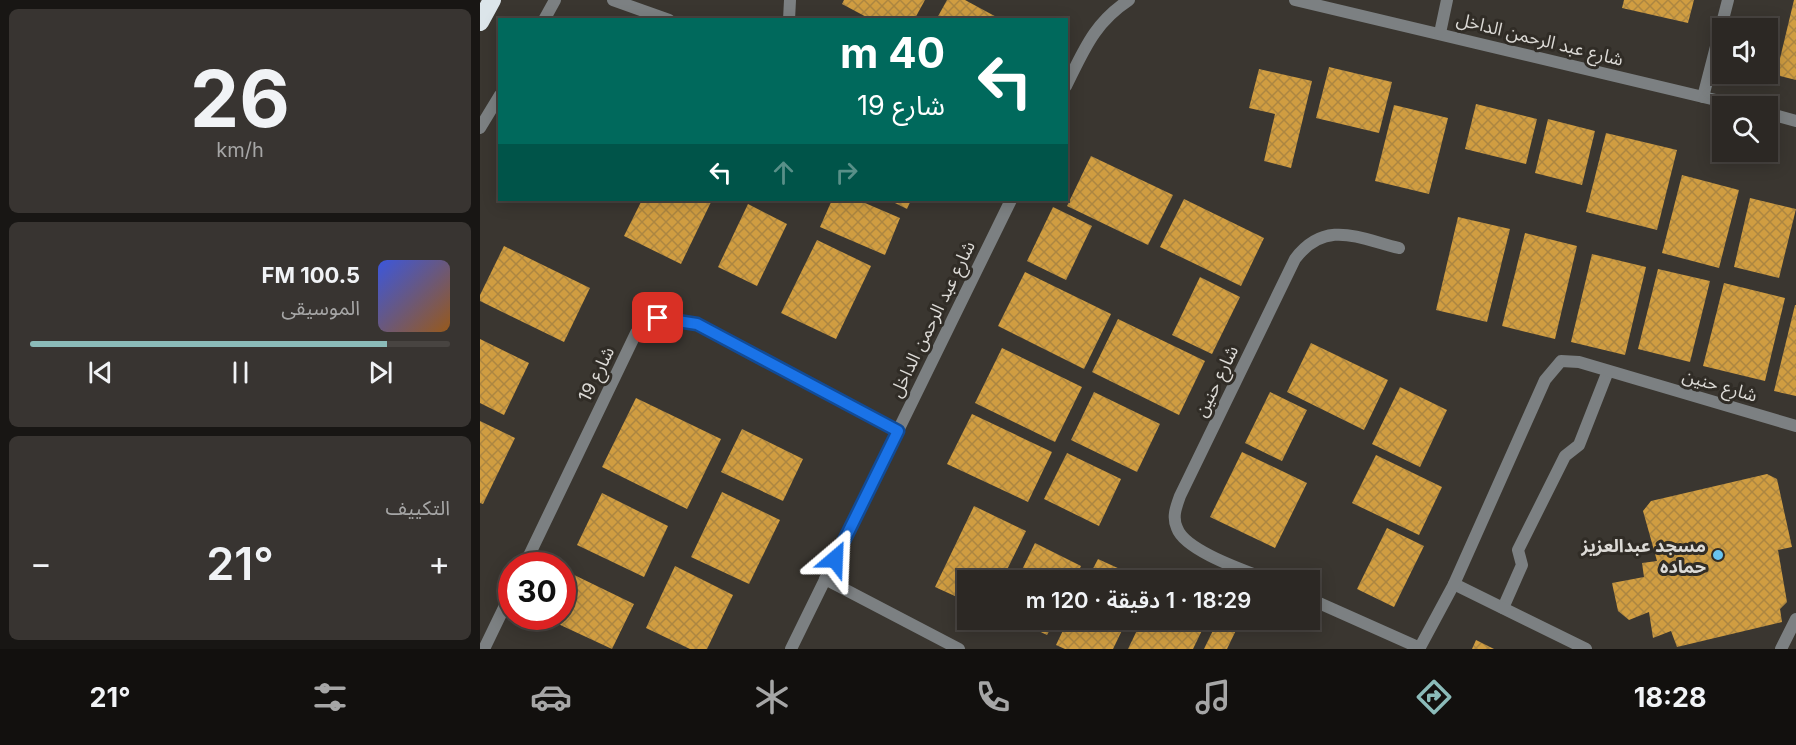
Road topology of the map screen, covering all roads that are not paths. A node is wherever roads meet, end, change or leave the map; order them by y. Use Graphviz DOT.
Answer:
graph roads {
  1 [pos="492,0"];
  2 [pos="555,0"];
  3 [pos="613,0"];
  4 [pos="789,0"];
  5 [pos="1129,0"];
  6 [pos="1295,0"];
  7 [pos="1447,0"];
  8 [pos="1728,0"];
  9 [pos="545,18"];
  10 [pos="663,18"];
  11 [pos="789,18"];
  12 [pos="480,22"];
  13 [pos="1440,33"];
  14 [pos="1068,82"];
  15 [pos="1703,97"];
  16 [pos="498,98"];
  17 [pos="1712,99"];
  18 [pos="1778,116"];
  19 [pos="1796,121"];
  20 [pos="480,128"];
  21 [pos="1011,201"];
  22 [pos="1399,248"];
  23 [pos="1608,371"];
  24 [pos="1796,426"];
  25 [pos="898,431"];
  26 [pos="531,552"];
  27 [pos="1246,570"];
  28 [pos="825,579"];
  29 [pos="1454,584"];
  30 [pos="1320,603"];
  31 [pos="1503,608"];
  32 [pos="1796,619"];
  33 [pos="498,620"];
  34 [pos="1419,648"];
  35 [pos="484,649"];
  36 [pos="791,649"];
  37 [pos="959,649"];
  38 [pos="1586,649"];
  39 [pos="1781,649"];
  1 -- 12 [label="highway"];
  2 -- 9 [label="street"];
  3 -- 10 [label="street"];
  4 -- 11 [label="street"];
  5 -- 14 [label="street"];
  6 -- 13 [label="street, شارع عبد الرحمن الداخل"];
  7 -- 13 [label="street"];
  8 -- 15 [label="street"];
  13 -- 15 [label="street, شارع عبد الرحمن الداخل"];
  15 -- 17 [label="street, شارع عبد الرحمن الداخل"];
  16 -- 20 [label="street"];
  18 -- 19 [label="street"];
  21 -- 25 [label="street, شارع عبد الرحمن الداخل"];
  22 -- 27 [label="street, شارع حنين"];
  23 -- 24 [label="street, شارع حنين"];
  23 -- 29 [label="street, شارع حنين"];
  23 -- 31 [label="street"];
  25 -- 26 [label="street, شارع 19"];
  25 -- 28 [label="street, شارع عبد الرحمن الداخل"];
  28 -- 36 [label="street, شارع عبد الرحمن الداخل"];
  28 -- 37 [label="street"];
  29 -- 31 [label="street"];
  29 -- 34 [label="street, شارع حنين"];
  30 -- 34 [label="street, شارع حنين"];
  31 -- 38 [label="street"];
  32 -- 39 [label="street"];
  33 -- 35 [label="street"];
}
